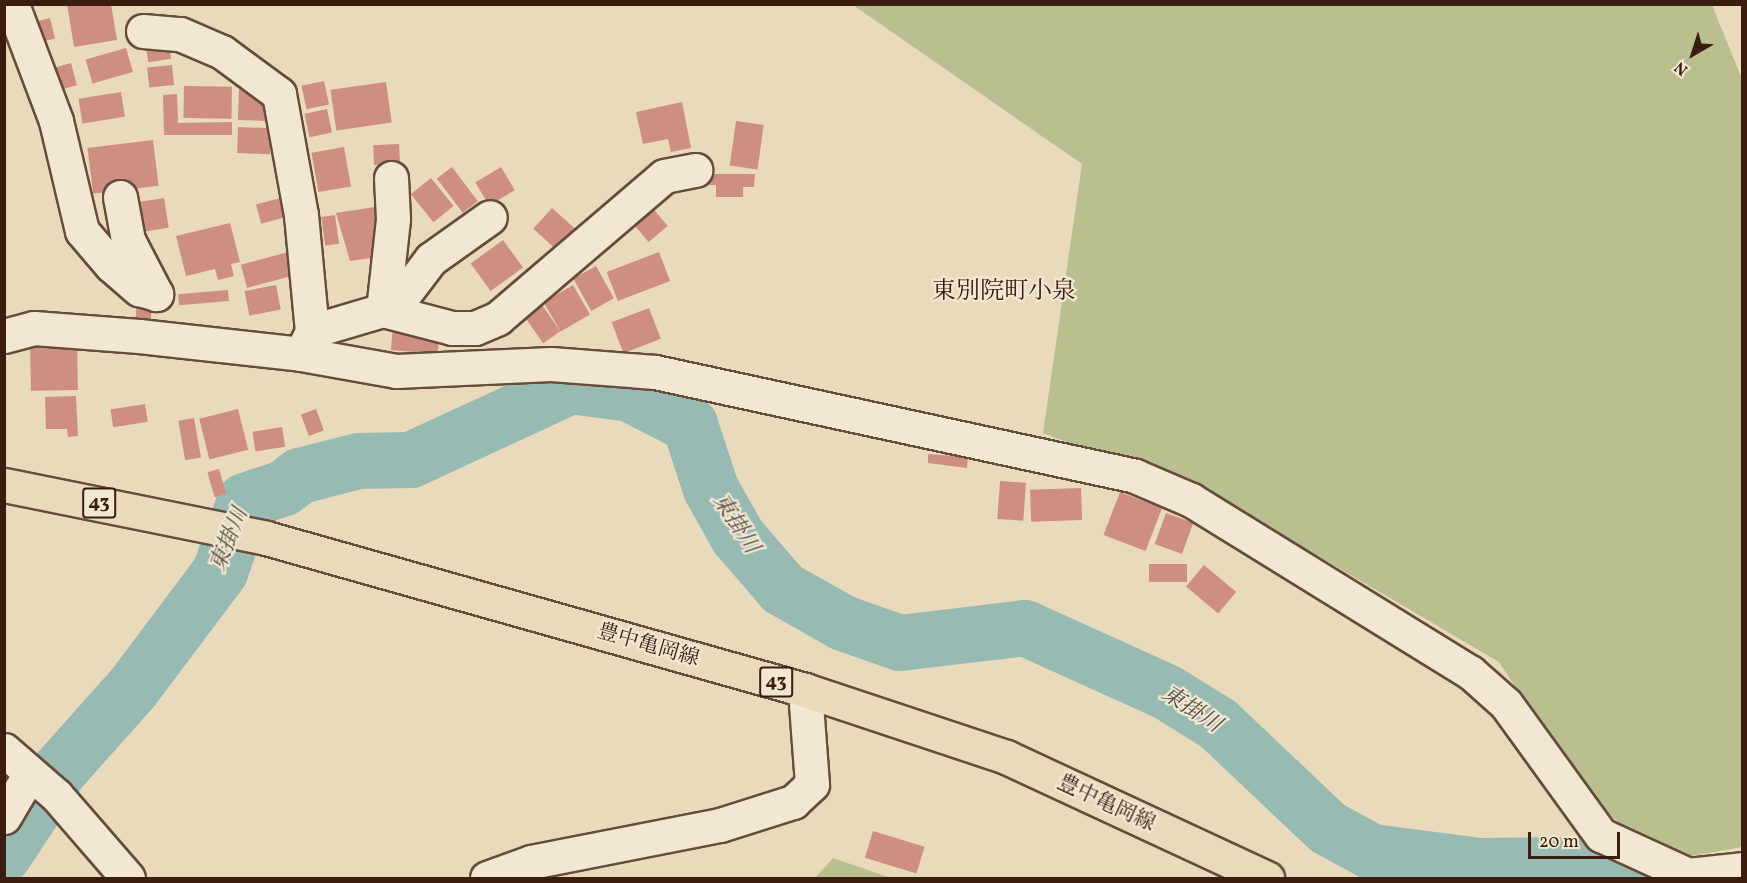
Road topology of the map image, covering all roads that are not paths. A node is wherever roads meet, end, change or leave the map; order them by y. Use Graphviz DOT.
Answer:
graph roads {
  1 [pos="13,7"];
  2 [pos="144,31"];
  3 [pos="695,170"];
  4 [pos="391,178"];
  5 [pos="120,197"];
  6 [pos="490,217"];
  7 [pos="156,294"];
  8 [pos="388,309"];
  9 [pos="4,336"];
  10 [pos="157,338"];
  11 [pos="306,342"];
  12 [pos="4,485"];
  13 [pos="806,690"];
  14 [pos="4,750"];
  15 [pos="41,783"];
  16 [pos="4,817"];
  17 [pos="1743,869"];
  18 [pos="128,879"];
  19 [pos="487,879"];
  20 [pos="1267,879"];
  1 -- 7 [label="street"];
  2 -- 11 [label="street"];
  3 -- 8 [label="street"];
  4 -- 8 [label="street"];
  5 -- 7 [label="street"];
  6 -- 8 [label="street"];
  7 -- 10 [label="street"];
  8 -- 11 [label="street"];
  9 -- 10 [label="street"];
  10 -- 11 [label="street"];
  11 -- 17 [label="street"];
  12 -- 13 [label="main road, 豊中亀岡線 / 43"];
  13 -- 19 [label="street"];
  13 -- 20 [label="main road, 豊中亀岡線 / 43"];
  14 -- 15 [label="street"];
  15 -- 16 [label="street"];
  15 -- 18 [label="street"];
}
